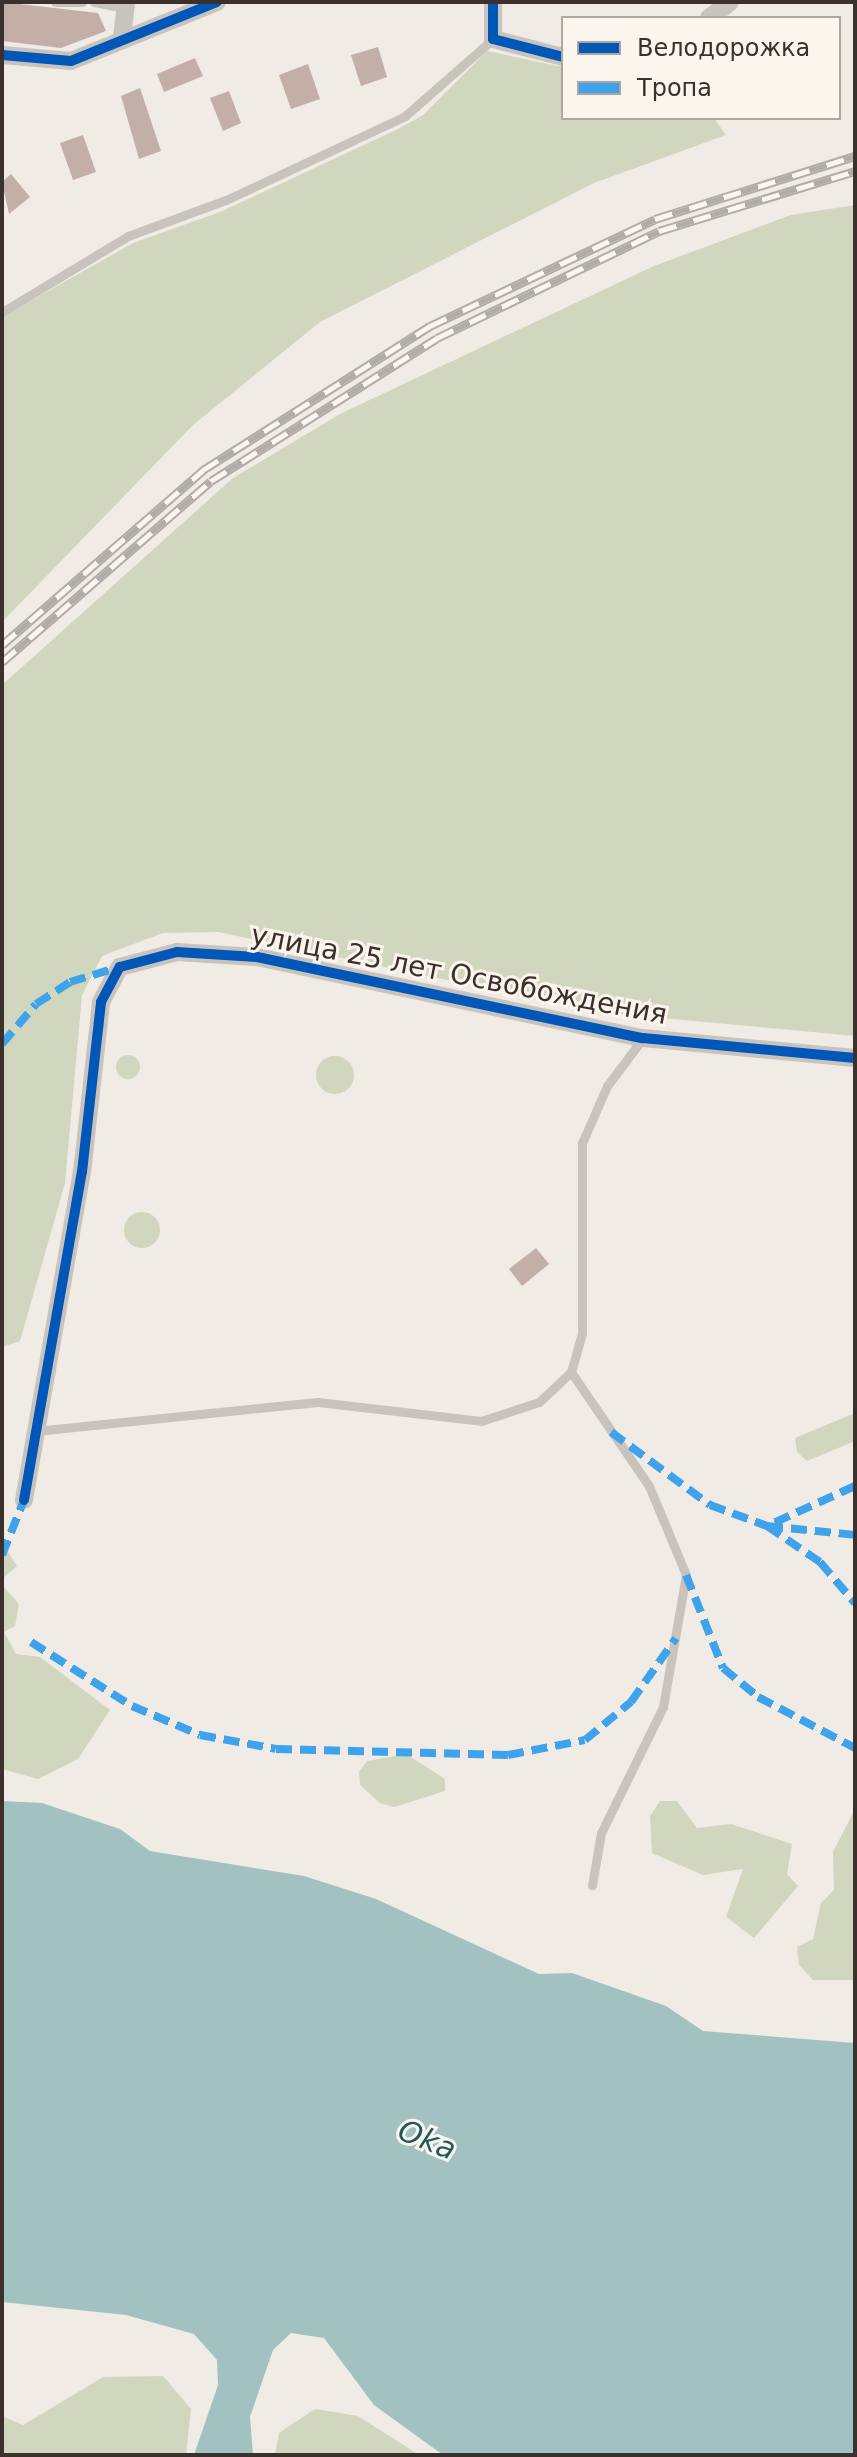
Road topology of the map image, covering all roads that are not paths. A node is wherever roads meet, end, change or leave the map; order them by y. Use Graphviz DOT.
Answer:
graph roads {
  1 [pos="55,2"];
  2 [pos="82,2"];
  3 [pos="94,2"];
  4 [pos="217,2"];
  5 [pos="493,2"];
  6 [pos="730,2"];
  7 [pos="125,5"];
  8 [pos="712,16"];
  9 [pos="122,37"];
  10 [pos="493,39"];
  11 [pos="2,55"];
  12 [pos="561,56"];
  13 [pos="2,312"];
  14 [pos="643,1038"];
  15 [pos="855,1058"];
  16 [pos="571,1372"];
  17 [pos="36,1431"];
  18 [pos="24,1500"];
  19 [pos="592,1885"];
  1 -- 2 [label="lane"];
  3 -- 7 [label="lane"];
  4 -- 9 [label="street"];
  5 -- 10 [label="street"];
  6 -- 8 [label="street"];
  7 -- 9 [label="street"];
  9 -- 11 [label="street"];
  10 -- 12 [label="street"];
  10 -- 13 [label="lane"];
  14 -- 15 [label="street, улица 25 лет Освобождения"];
  14 -- 16 [label="lane"];
  14 -- 17 [label="street, улица 25 лет Освобождения"];
  16 -- 17 [label="lane"];
  16 -- 19 [label="lane"];
  17 -- 18 [label="street, улица 25 лет Освобождения"];
}
